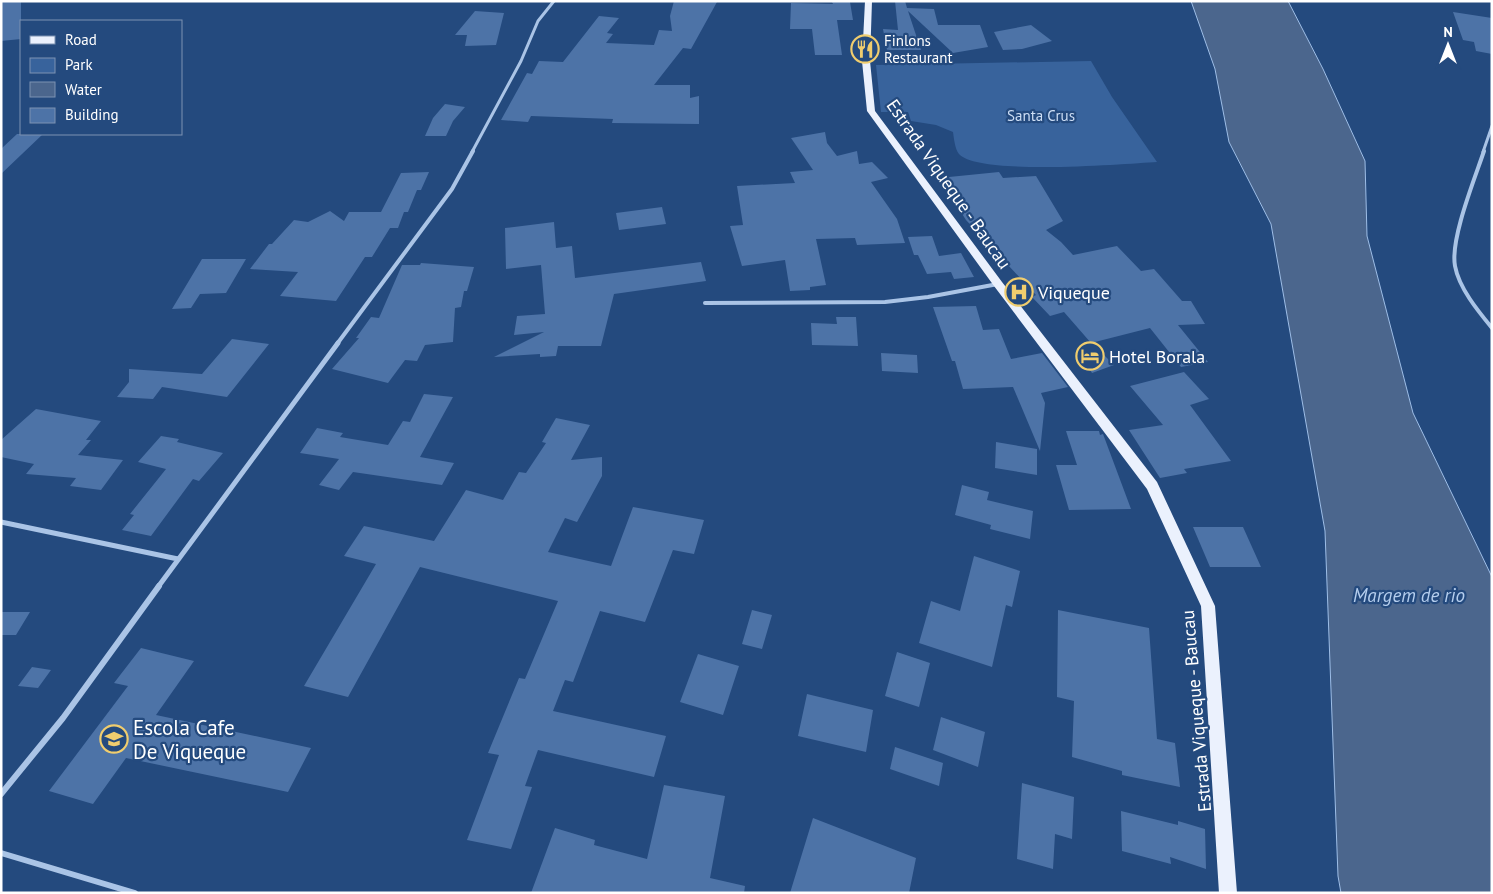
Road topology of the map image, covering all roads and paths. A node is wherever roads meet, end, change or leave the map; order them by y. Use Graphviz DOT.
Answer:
graph roads {
  1 [pos="554,1"];
  2 [pos="869,1"];
  3 [pos="1492,126"];
  4 [pos="998,284"];
  5 [pos="705,303"];
  6 [pos="1492,328"];
  7 [pos="1,522"];
  8 [pos="178,559"];
  9 [pos="1,794"];
  10 [pos="1,853"];
  11 [pos="135,893"];
  12 [pos="1228,893"];
  1 -- 8 [label="street"];
  2 -- 4 [label="main road, Estrada Viqueque - Baucau"];
  3 -- 6 [label="street"];
  4 -- 5 [label="street"];
  4 -- 12 [label="main road, Estrada Viqueque - Baucau"];
  7 -- 8 [label="street"];
  8 -- 9 [label="street"];
  10 -- 11 [label="street"];
}
